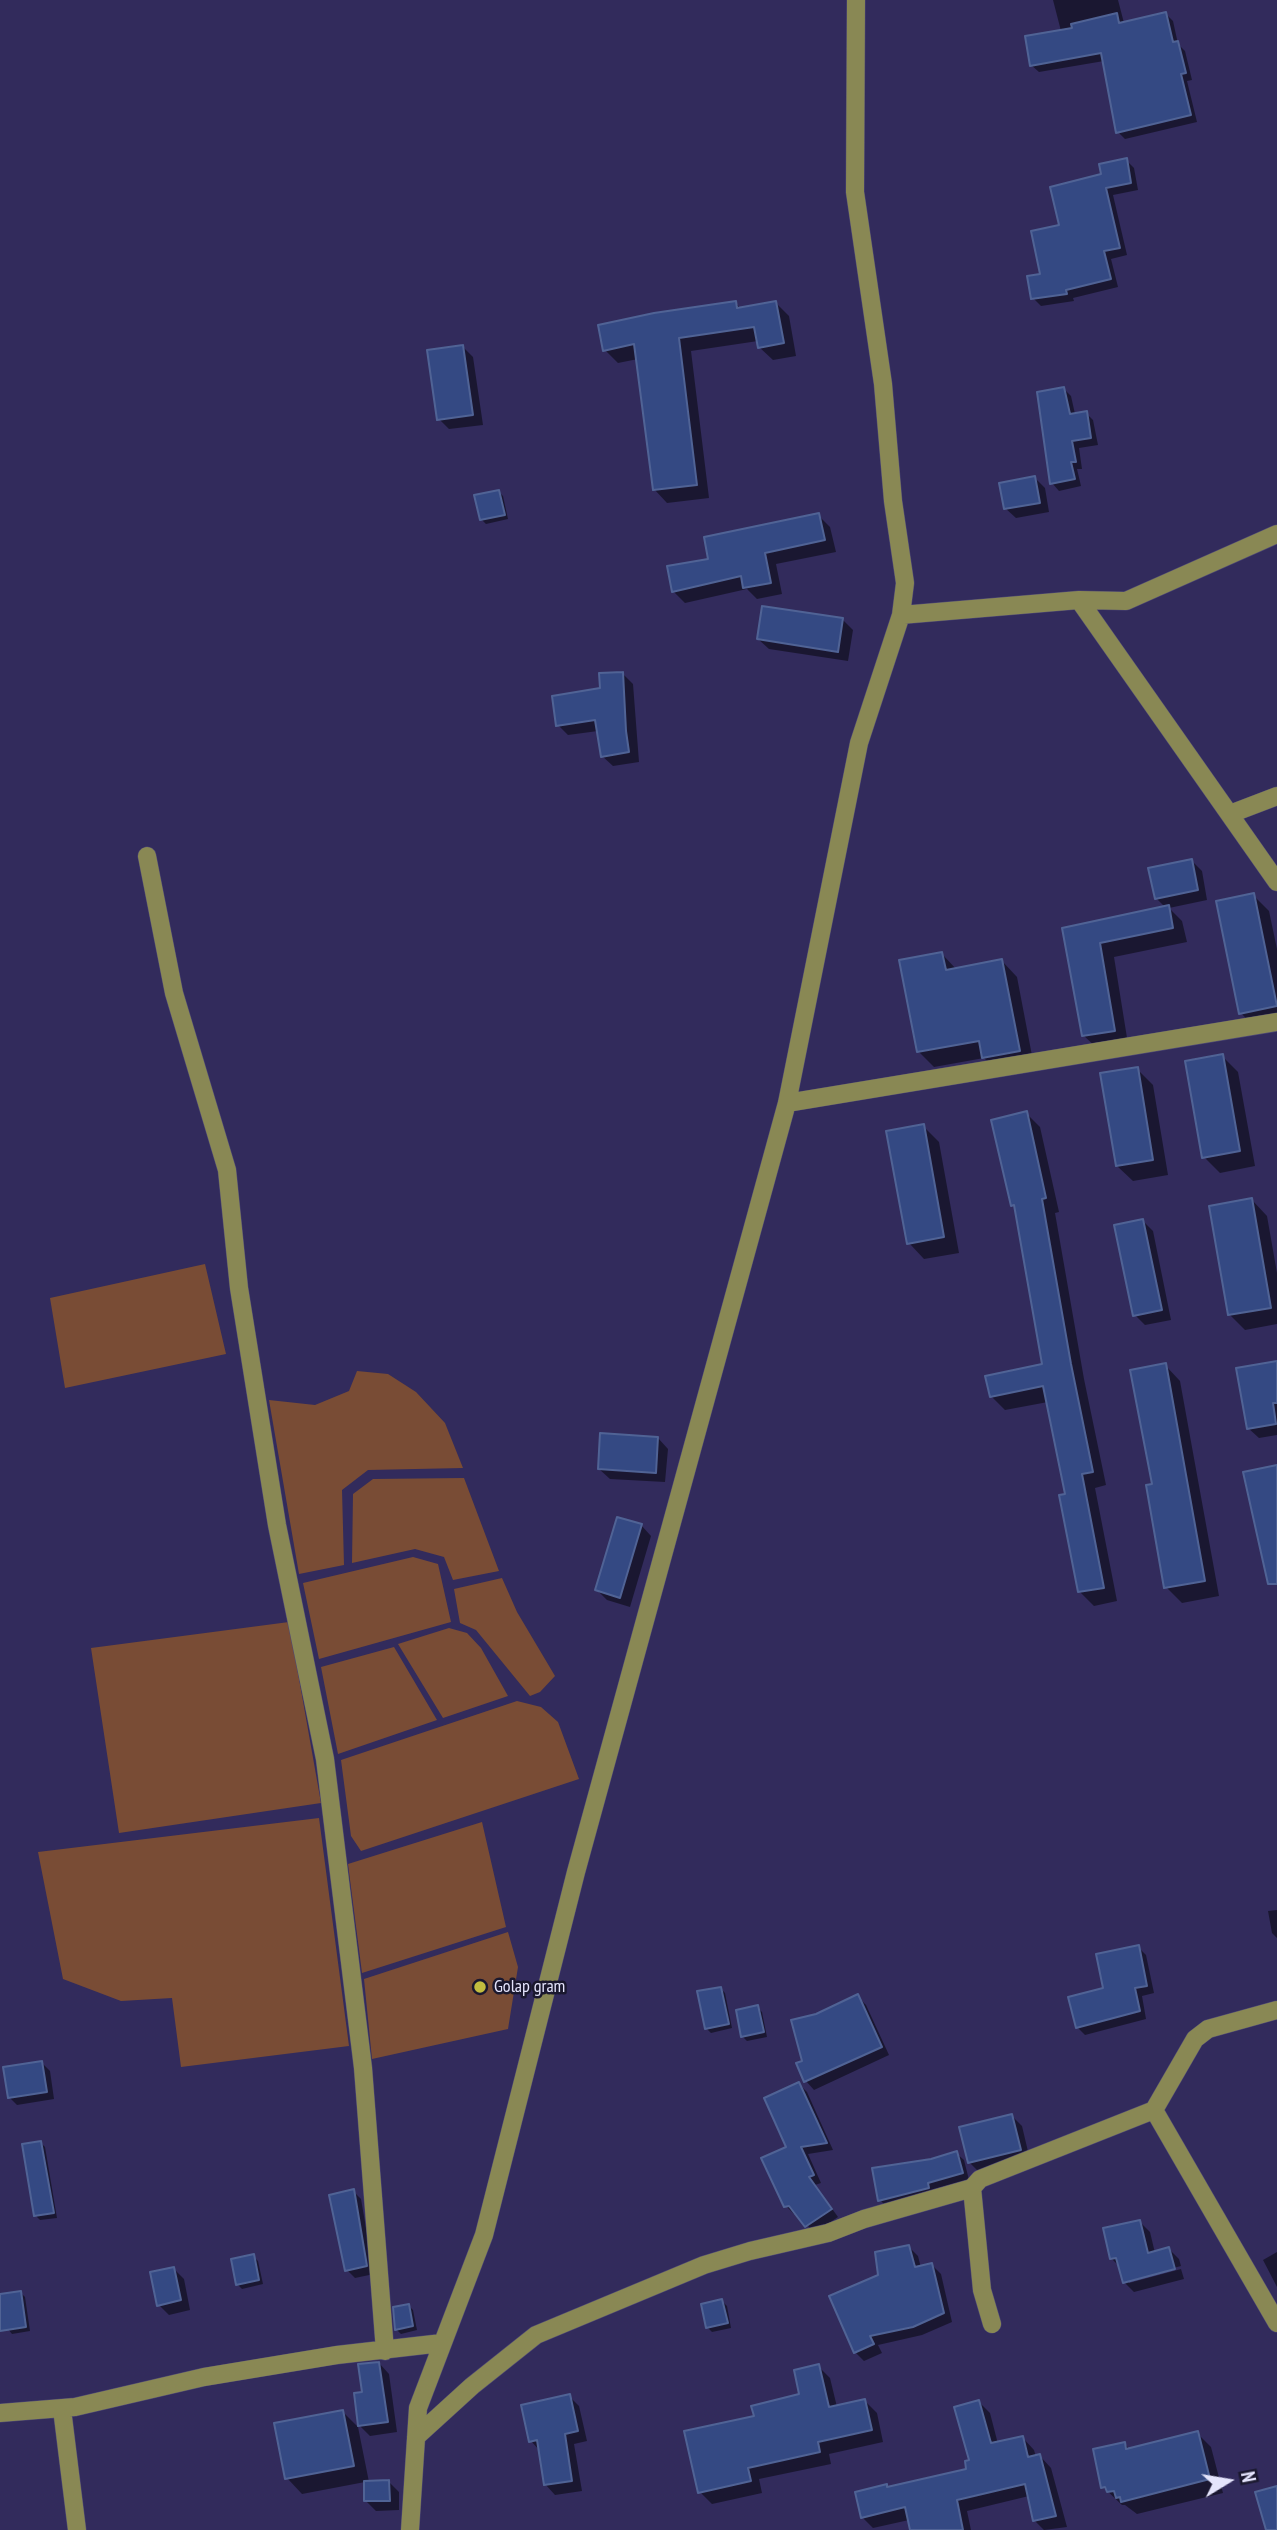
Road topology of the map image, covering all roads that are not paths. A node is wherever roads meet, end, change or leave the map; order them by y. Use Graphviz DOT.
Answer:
graph roads {
  1 [pos="856,0"];
  2 [pos="1277,534"];
  3 [pos="1079,600"];
  4 [pos="901,615"];
  5 [pos="1277,796"];
  6 [pos="1230,814"];
  7 [pos="147,856"];
  8 [pos="1277,882"];
  9 [pos="1277,1022"];
  10 [pos="787,1103"];
  11 [pos="1277,2011"];
  12 [pos="1154,2110"];
  13 [pos="972,2188"];
  14 [pos="1277,2323"];
  15 [pos="992,2324"];
  16 [pos="442,2343"];
  17 [pos="385,2351"];
  18 [pos="62,2409"];
  19 [pos="0,2413"];
  20 [pos="416,2437"];
  21 [pos="77,2530"];
  22 [pos="410,2530"];
  1 -- 4 [label="street"];
  2 -- 3 [label="street"];
  3 -- 4 [label="street"];
  3 -- 6 [label="street"];
  4 -- 10 [label="street"];
  5 -- 6 [label="street"];
  6 -- 8 [label="street"];
  7 -- 17 [label="street"];
  9 -- 10 [label="street"];
  10 -- 16 [label="street"];
  11 -- 12 [label="street"];
  12 -- 13 [label="street"];
  12 -- 14 [label="street"];
  13 -- 15 [label="street"];
  13 -- 20 [label="street"];
  16 -- 17 [label="street"];
  16 -- 20 [label="street"];
  17 -- 18 [label="street"];
  18 -- 19 [label="street"];
  18 -- 21 [label="street"];
  20 -- 22 [label="street"];
}
